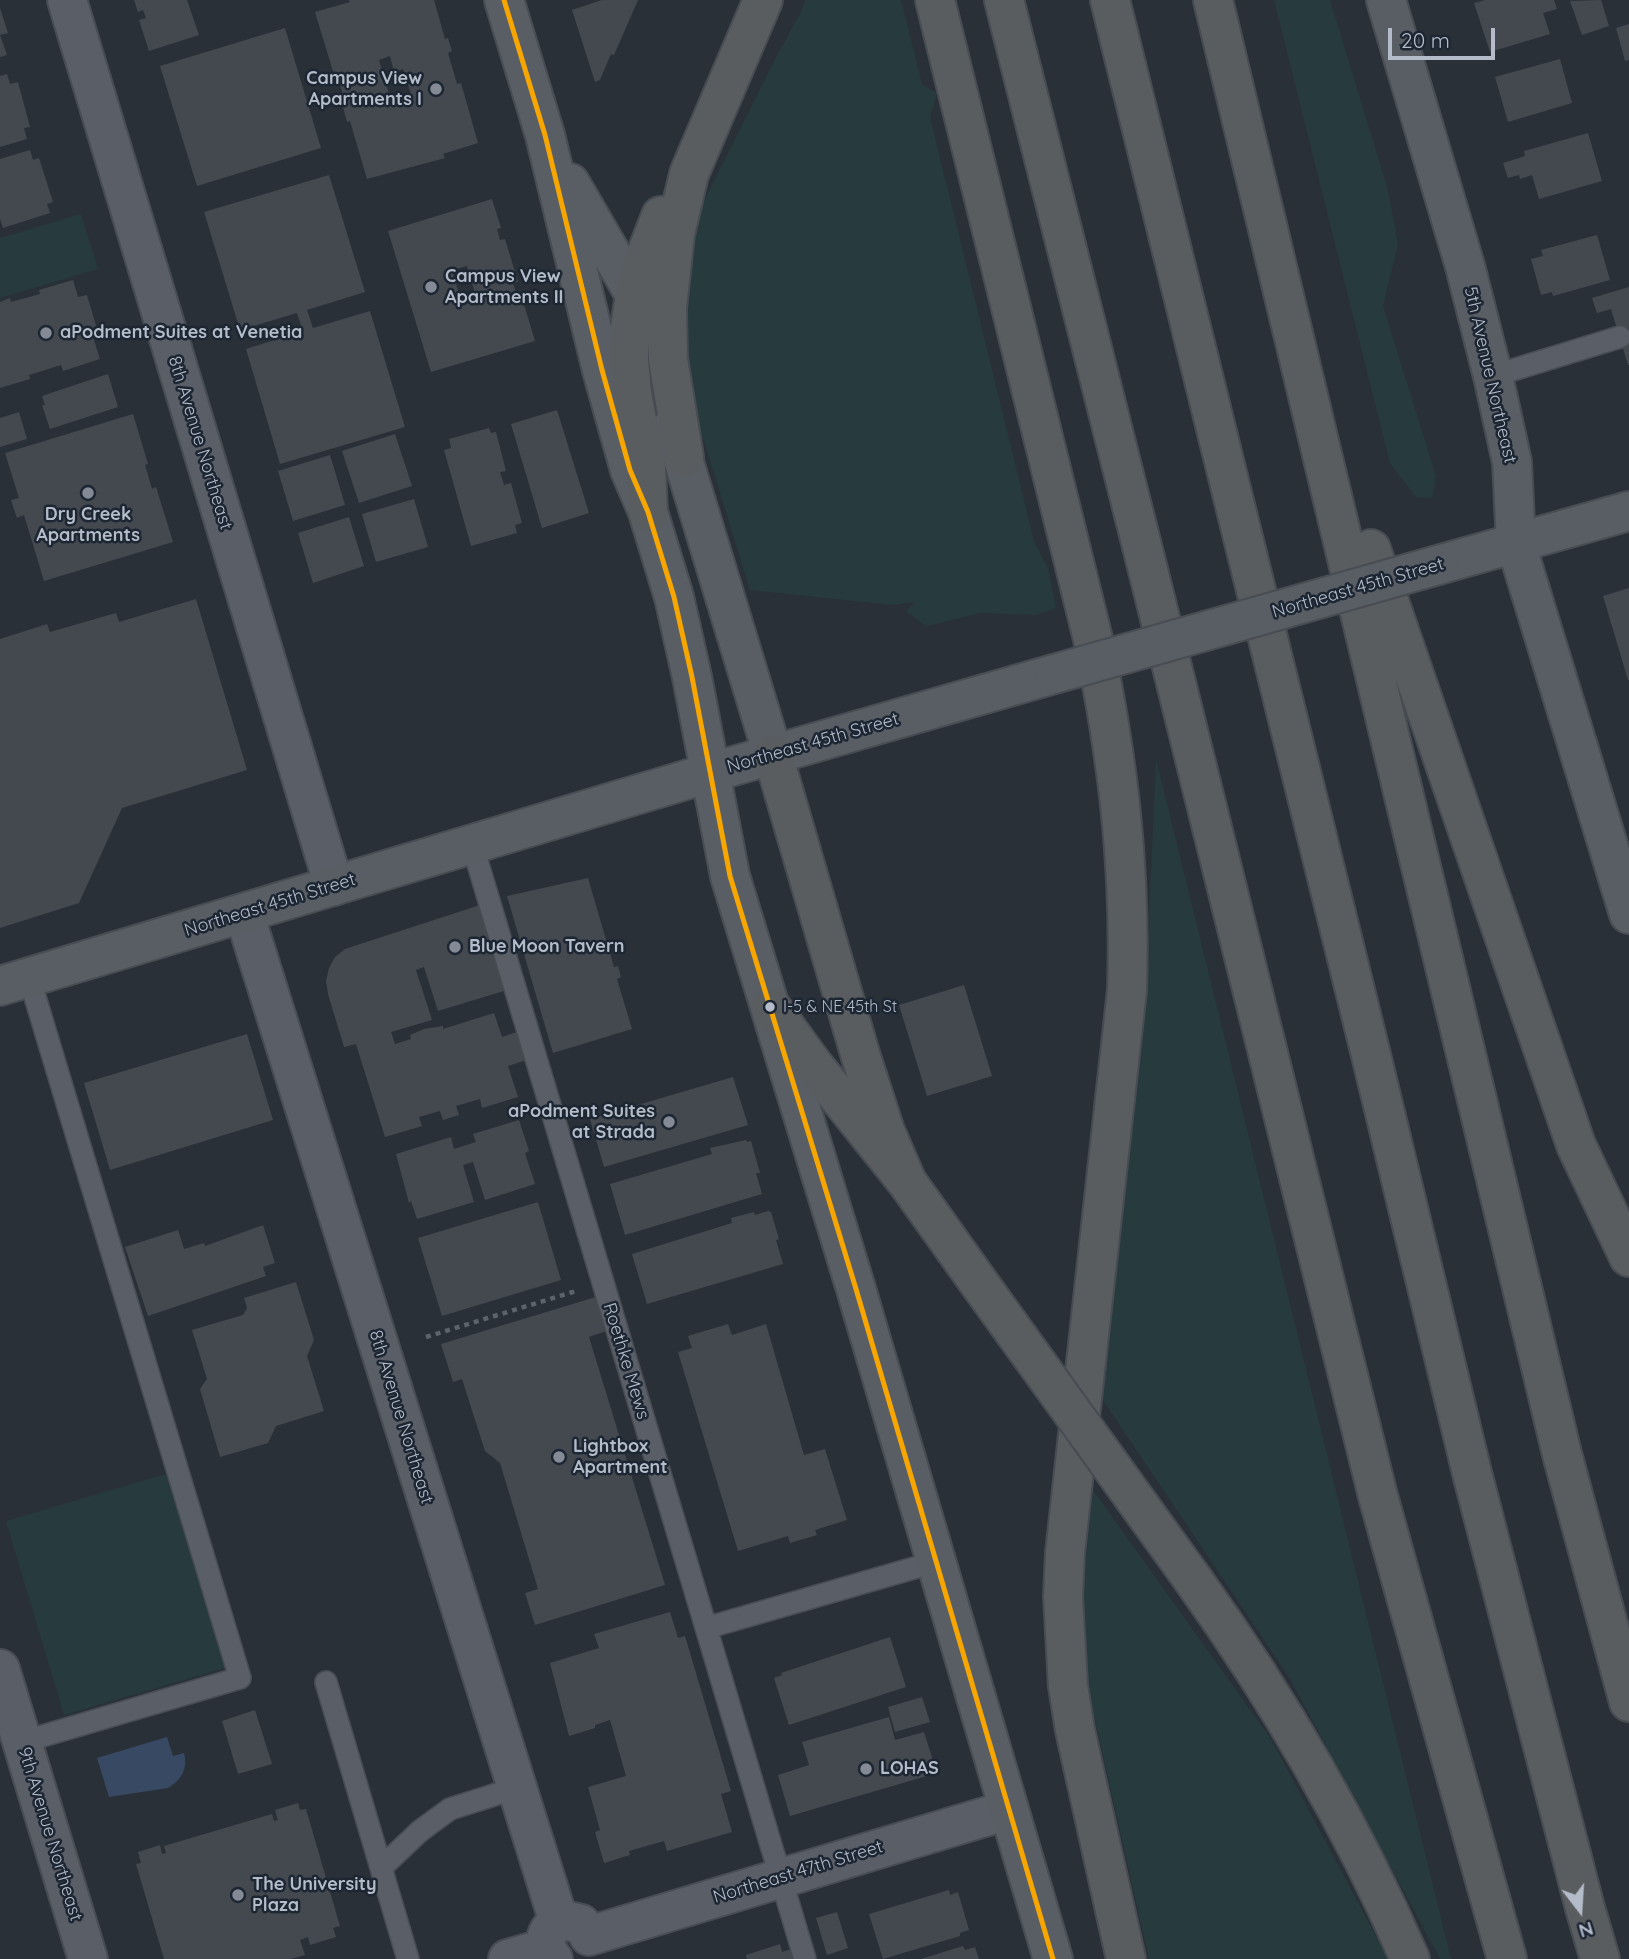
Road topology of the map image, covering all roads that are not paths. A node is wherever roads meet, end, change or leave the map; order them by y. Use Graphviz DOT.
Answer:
graph roads {
  1 [pos="68,0"];
  2 [pos="504,0"];
  3 [pos="763,0"];
  4 [pos="935,0"];
  5 [pos="1003,0"];
  6 [pos="1110,0"];
  7 [pos="1213,0"];
  8 [pos="1385,0"];
  9 [pos="545,135"];
  10 [pos="689,174"];
  11 [pos="1282,281"];
  12 [pos="635,295"];
  13 [pos="1620,337"];
  14 [pos="1493,376"];
  15 [pos="684,457"];
  16 [pos="1629,511"];
  17 [pos="648,512"];
  18 [pos="1516,544"];
  19 [pos="773,755"];
  20 [pos="709,773"];
  21 [pos="472,844"];
  22 [pos="334,886"];
  23 [pos="1626,895"];
  24 [pos="244,913"];
  25 [pos="14,982"];
  26 [pos="771,1007"];
  27 [pos="907,1182"];
  28 [pos="1629,1257"];
  29 [pos="936,1562"];
  30 [pos="706,1628"];
  31 [pos="0,1669"];
  32 [pos="326,1682"];
  33 [pos="1629,1702"];
  34 [pos="22,1742"];
  35 [pos="516,1788"];
  36 [pos="1008,1810"];
  37 [pos="381,1868"];
  38 [pos="781,1877"];
  39 [pos="566,1945"];
  40 [pos="88,1959"];
  41 [pos="408,1959"];
  42 [pos="508,1959"];
  43 [pos="805,1959"];
  44 [pos="1053,1959"];
  45 [pos="1126,1959"];
  46 [pos="1410,1959"];
  47 [pos="1507,1959"];
  48 [pos="1600,1959"];
  1 -- 22 [label="street, 8th Avenue Northeast"];
  2 -- 9 [label="main road"];
  3 -- 10 [label="highway"];
  4 -- 45 [label="highway"];
  5 -- 47 [label="highway"];
  6 -- 48 [label="highway"];
  7 -- 11 [label="highway"];
  8 -- 14 [label="main road, 5th Avenue Northeast"];
  9 -- 12 [label="main road"];
  9 -- 17 [label="main road"];
  10 -- 12 [label="highway"];
  10 -- 15 [label="highway"];
  11 -- 28 [label="highway"];
  11 -- 33 [label="highway"];
  12 -- 15 [label="main road"];
  12 -- 17 [label="highway"];
  13 -- 14 [label="lane"];
  14 -- 18 [label="main road, 5th Avenue Northeast"];
  15 -- 19 [label="main road"];
  16 -- 18 [label="main road, Northeast 45th Street"];
  17 -- 20 [label="main road"];
  18 -- 19 [label="main road, Northeast 45th Street, bridge"];
  18 -- 23 [label="main road, 5th Avenue Northeast"];
  19 -- 20 [label="main road, Northeast 45th Street"];
  19 -- 27 [label="highway"];
  20 -- 21 [label="main road, Northeast 45th Street"];
  20 -- 26 [label="main road"];
  21 -- 22 [label="main road, Northeast 45th Street"];
  21 -- 30 [label="lane, Roethke Mews"];
  22 -- 24 [label="main road, Northeast 45th Street"];
  24 -- 25 [label="main road, Northeast 45th Street"];
  24 -- 35 [label="street, 8th Avenue Northeast"];
  25 -- 34 [label="lane"];
  26 -- 27 [label="highway"];
  26 -- 29 [label="main road"];
  27 -- 46 [label="highway, bridge"];
  29 -- 30 [label="lane"];
  29 -- 36 [label="main road"];
  30 -- 38 [label="lane, Roethke Mews"];
  31 -- 34 [label="street, 9th Avenue Northeast"];
  32 -- 37 [label="lane"];
  34 -- 40 [label="street, 9th Avenue Northeast"];
  35 -- 37 [label="lane"];
  35 -- 39 [label="street, 8th Avenue Northeast"];
  36 -- 38 [label="street, Northeast 47th Street"];
  36 -- 44 [label="main road"];
  37 -- 41 [label="lane"];
  38 -- 39 [label="street, Northeast 47th Street"];
  38 -- 43 [label="lane, Roethke Mews"];
  39 -- 42 [label="street, Northeast 47th Street"];
}
